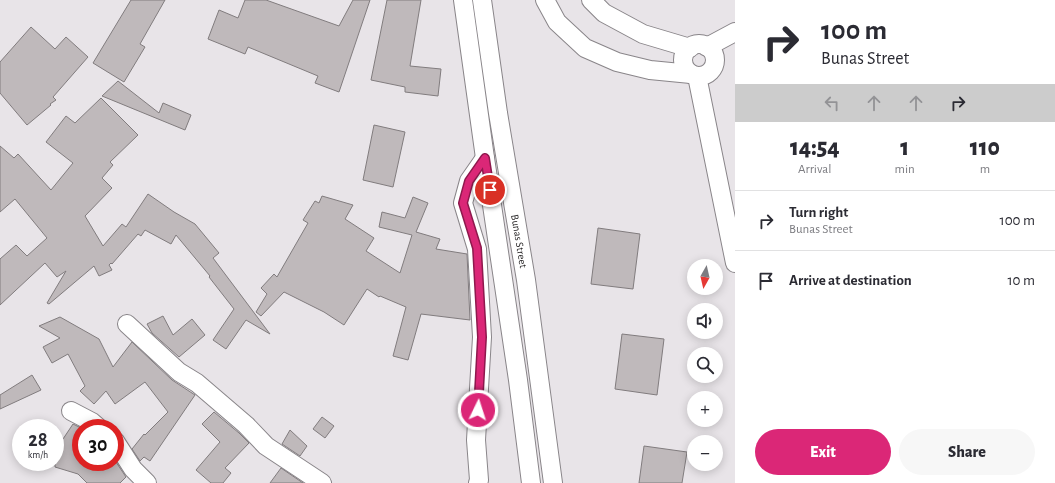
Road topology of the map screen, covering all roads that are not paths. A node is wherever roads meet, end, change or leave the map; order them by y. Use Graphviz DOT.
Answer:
graph roads {
  1 [pos="463,0"];
  2 [pos="482,0"];
  3 [pos="545,0"];
  4 [pos="590,0"];
  5 [pos="735,32"];
  6 [pos="698,47"];
  7 [pos="694,75"];
  8 [pos="485,158"];
  9 [pos="735,263"];
  10 [pos="127,324"];
  11 [pos="71,411"];
  12 [pos="86,419"];
  13 [pos="124,454"];
  14 [pos="147,483"];
  15 [pos="322,483"];
  16 [pos="478,483"];
  17 [pos="531,483"];
  18 [pos="553,483"];
  1 -- 8 [label="street, Bunas Street"];
  2 -- 18 [label="street, Bunas Street"];
  3 -- 7 [label="street"];
  4 -- 6 [label="street"];
  5 -- 6 [label="street"];
  6 -- 7 [label="street"];
  6 -- 7 [label="street"];
  7 -- 9 [label="street"];
  8 -- 16 [label="street"];
  8 -- 17 [label="street, Bunas Street"];
  10 -- 15 [label="street"];
  11 -- 12 [label="street"];
  13 -- 14 [label="street"];
}
